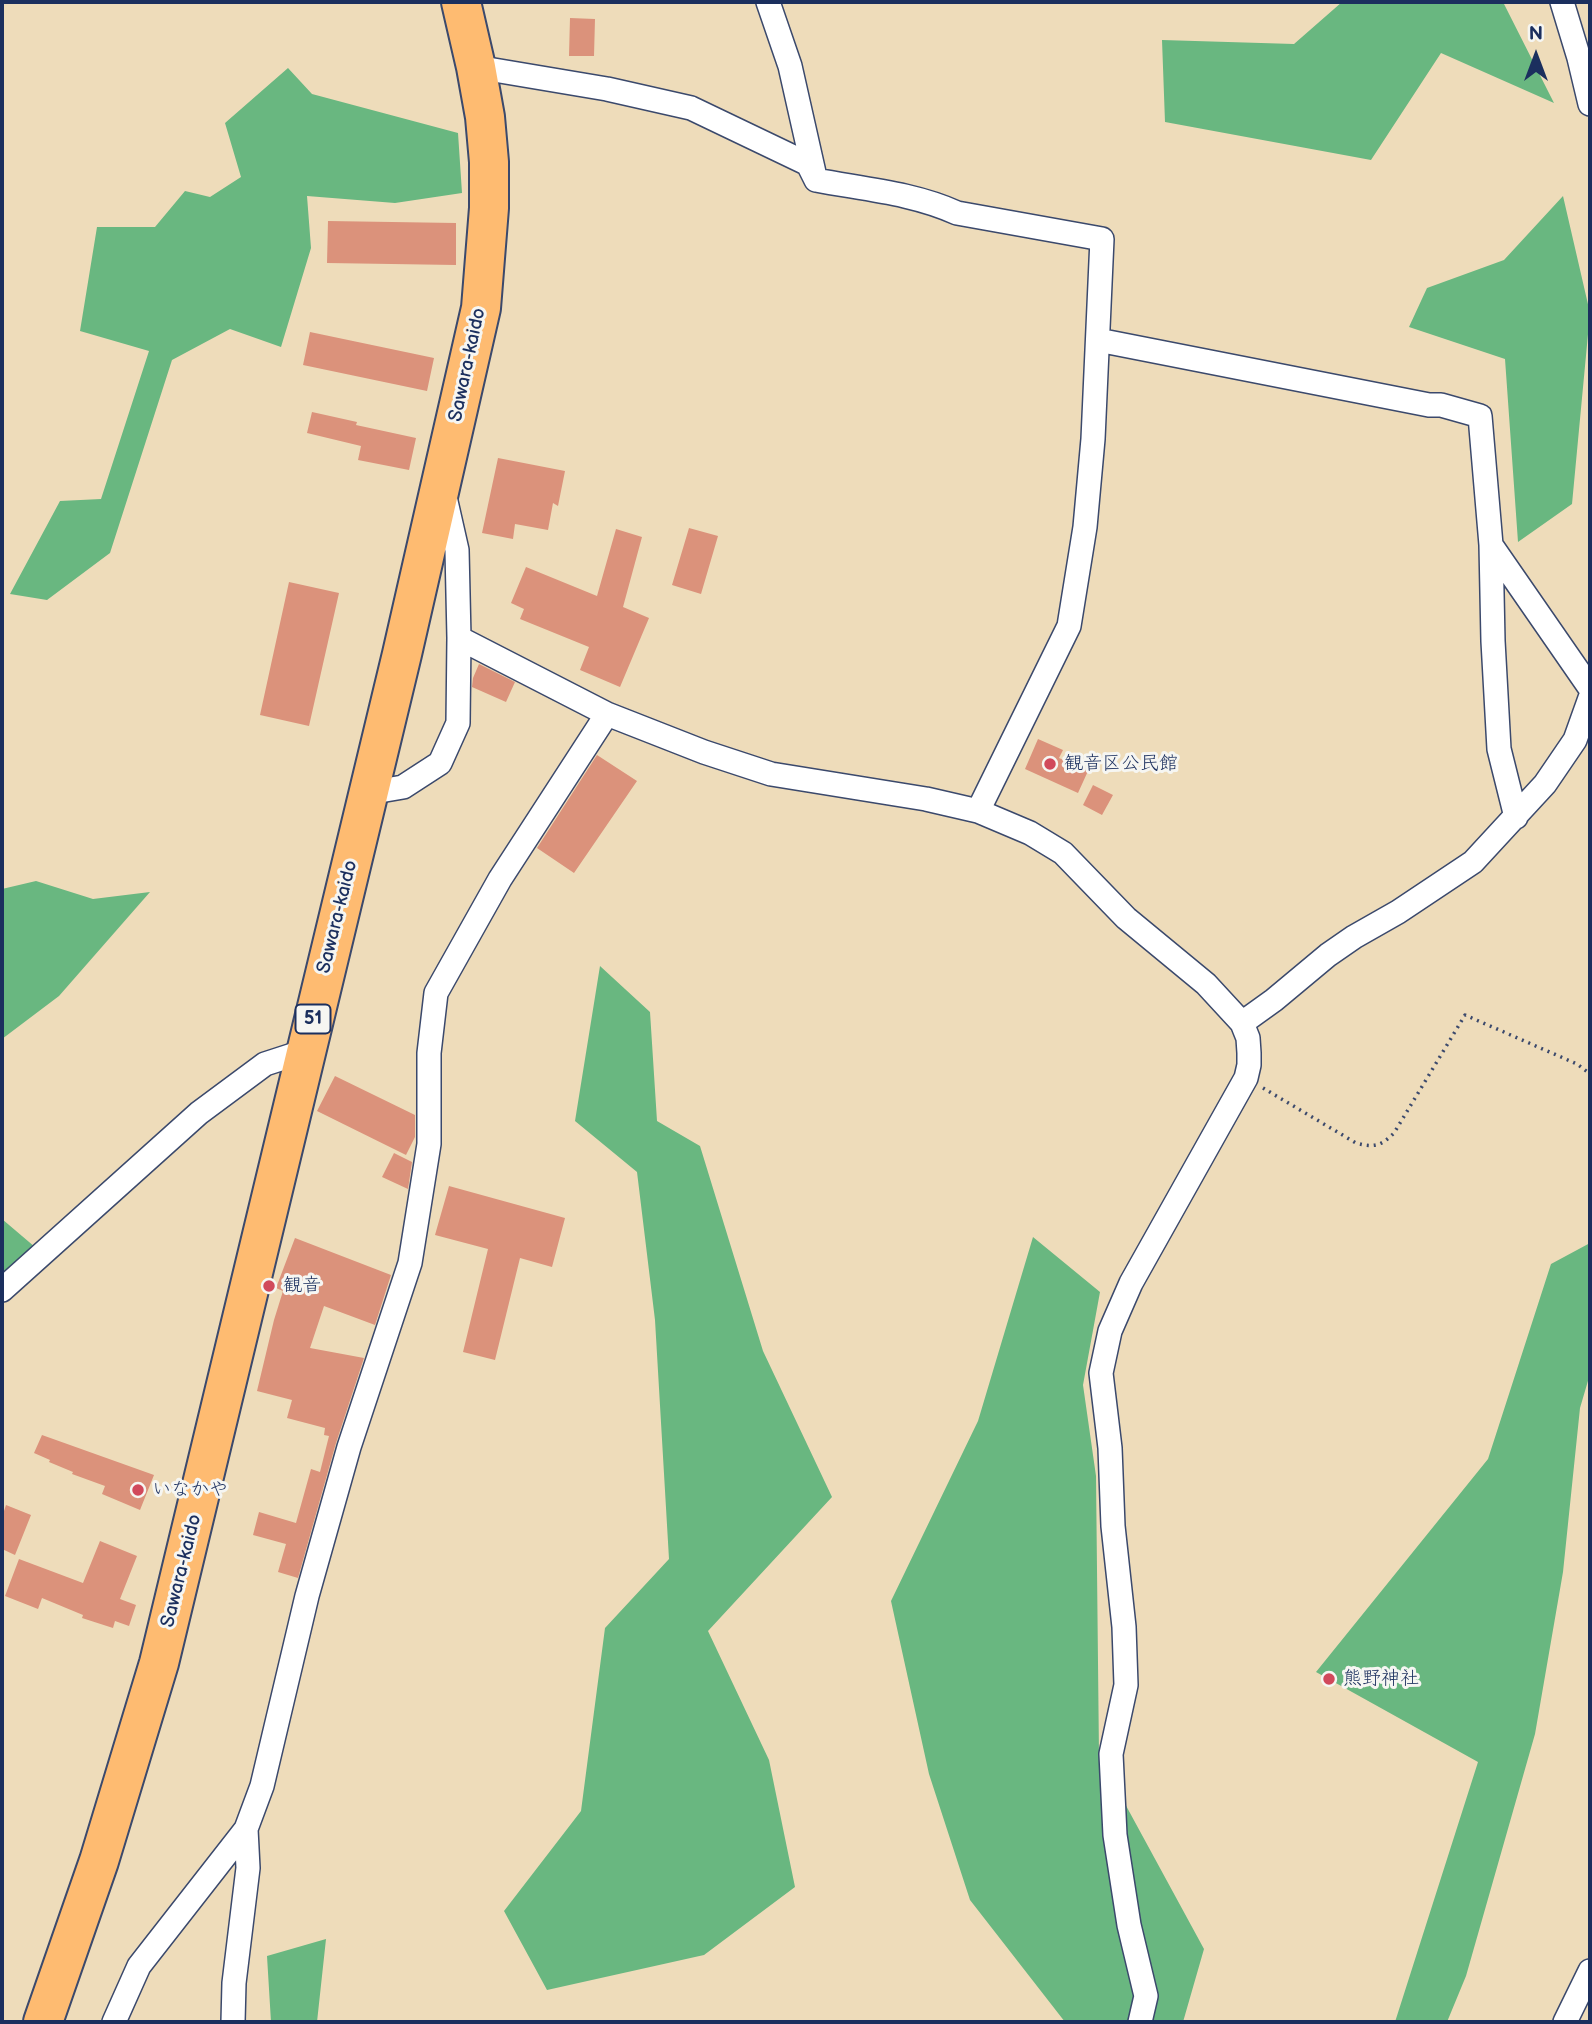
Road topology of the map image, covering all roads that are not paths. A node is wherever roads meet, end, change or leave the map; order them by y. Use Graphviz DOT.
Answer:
graph roads {
  1 [pos="461,2"];
  2 [pos="768,2"];
  3 [pos="1562,2"];
  4 [pos="476,67"];
  5 [pos="1590,104"];
  6 [pos="816,180"];
  7 [pos="1098,340"];
  8 [pos="442,482"];
  9 [pos="1491,545"];
  10 [pos="459,638"];
  11 [pos="1590,688"];
  12 [pos="1590,698"];
  13 [pos="607,714"];
  14 [pos="368,793"];
  15 [pos="978,810"];
  16 [pos="1516,817"];
  17 [pos="1241,1023"];
  18 [pos="305,1051"];
  19 [pos="2,1290"];
  20 [pos="246,1829"];
  21 [pos="1590,1971"];
  22 [pos="43,2022"];
  23 [pos="114,2022"];
  24 [pos="233,2022"];
  25 [pos="1140,2022"];
  26 [pos="1564,2022"];
  1 -- 4 [label="highway, Sawara-kaido / 51"];
  2 -- 6 [label="street"];
  3 -- 5 [label="street"];
  4 -- 6 [label="street"];
  4 -- 8 [label="highway, Sawara-kaido / 51"];
  6 -- 7 [label="street"];
  7 -- 9 [label="street"];
  7 -- 15 [label="street"];
  8 -- 10 [label="street"];
  8 -- 14 [label="highway, Sawara-kaido / 51"];
  9 -- 11 [label="street"];
  9 -- 16 [label="street"];
  10 -- 13 [label="street"];
  10 -- 14 [label="street"];
  12 -- 16 [label="street"];
  13 -- 15 [label="street"];
  13 -- 20 [label="street"];
  14 -- 18 [label="highway, Sawara-kaido / 51"];
  15 -- 17 [label="street"];
  16 -- 17 [label="street"];
  17 -- 25 [label="street"];
  18 -- 19 [label="street"];
  18 -- 22 [label="highway, Sawara-kaido / 51"];
  20 -- 23 [label="street"];
  20 -- 24 [label="street"];
  21 -- 26 [label="street"];
}
